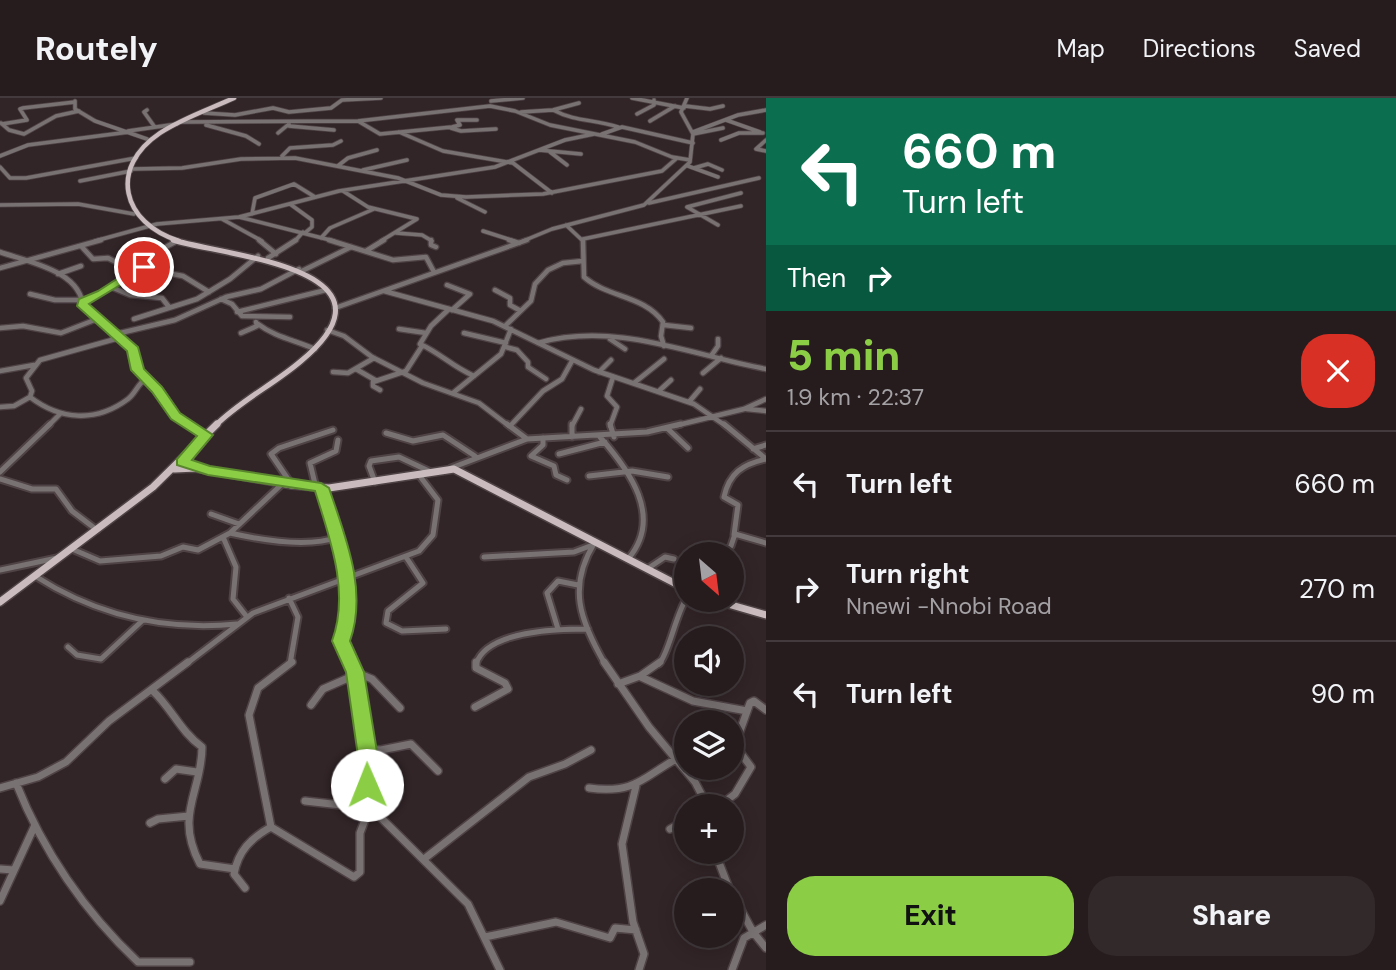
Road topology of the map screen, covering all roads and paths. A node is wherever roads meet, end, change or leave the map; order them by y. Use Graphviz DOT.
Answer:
graph roads {
  1 [pos="234,98"];
  2 [pos="381,98"];
  3 [pos="496,98"];
  4 [pos="523,98"];
  5 [pos="632,98"];
  6 [pos="687,98"];
  7 [pos="74,100"];
  8 [pos="654,100"];
  9 [pos="491,101"];
  10 [pos="579,103"];
  11 [pos="485,106"];
  12 [pos="675,106"];
  13 [pos="723,106"];
  14 [pos="685,107"];
  15 [pos="147,110"];
  16 [pos="552,110"];
  17 [pos="766,110"];
  18 [pos="79,111"];
  19 [pos="518,112"];
  20 [pos="204,113"];
  21 [pos="637,114"];
  22 [pos="726,119"];
  23 [pos="477,120"];
  24 [pos="290,121"];
  25 [pos="358,121"];
  26 [pos="650,121"];
  27 [pos="1,123"];
  28 [pos="178,123"];
  29 [pos="204,124"];
  30 [pos="154,126"];
  31 [pos="289,127"];
  32 [pos="618,127"];
  33 [pos="449,128"];
  34 [pos="723,128"];
  35 [pos="496,129"];
  36 [pos="334,130"];
  37 [pos="128,132"];
  38 [pos="399,132"];
  39 [pos="278,133"];
  40 [pos="693,133"];
  41 [pos="303,134"];
  42 [pos="597,134"];
  43 [pos="765,134"];
  44 [pos="147,139"];
  45 [pos="721,140"];
  46 [pos="766,140"];
  47 [pos="341,141"];
  48 [pos="259,144"];
  49 [pos="693,144"];
  50 [pos="377,150"];
  51 [pos="538,150"];
  52 [pos="766,151"];
  53 [pos="550,152"];
  54 [pos="581,154"];
  55 [pos="0,156"];
  56 [pos="281,157"];
  57 [pos="136,158"];
  58 [pos="677,158"];
  59 [pos="407,160"];
  60 [pos="691,160"];
  61 [pos="510,162"];
  62 [pos="567,165"];
  63 [pos="338,166"];
  64 [pos="688,166"];
  65 [pos="0,167"];
  66 [pos="694,168"];
  67 [pos="132,170"];
  68 [pos="362,170"];
  69 [pos="722,170"];
  70 [pos="718,177"];
  71 [pos="759,178"];
  72 [pos="80,181"];
  73 [pos="406,181"];
  74 [pos="343,191"];
  75 [pos="552,193"];
  76 [pos="741,193"];
  77 [pos="315,197"];
  78 [pos="456,197"];
  79 [pos="646,203"];
  80 [pos="290,204"];
  81 [pos="0,205"];
  82 [pos="741,206"];
  83 [pos="374,209"];
  84 [pos="485,212"];
  85 [pos="134,214"];
  86 [pos="253,214"];
  87 [pos="700,215"];
  88 [pos="239,216"];
  89 [pos="222,219"];
  90 [pos="566,225"];
  91 [pos="718,225"];
  92 [pos="149,227"];
  93 [pos="483,231"];
  94 [pos="304,232"];
  95 [pos="396,233"];
  96 [pos="321,237"];
  97 [pos="583,239"];
  98 [pos="177,241"];
  99 [pos="519,243"];
  100 [pos="82,247"];
  101 [pos="352,247"];
  102 [pos="436,247"];
  103 [pos="366,251"];
  104 [pos="0,252"];
  105 [pos="276,254"];
  106 [pos="258,256"];
  107 [pos="268,258"];
  108 [pos="583,261"];
  109 [pos="27,262"];
  110 [pos="82,266"];
  111 [pos="0,268"];
  112 [pos="137,270"];
  113 [pos="301,270"];
  114 [pos="434,272"];
  115 [pos="167,273"];
  116 [pos="58,274"];
  117 [pos="447,285"];
  118 [pos="111,287"];
  119 [pos="326,290"];
  120 [pos="495,290"];
  121 [pos="384,291"];
  122 [pos="209,292"];
  123 [pos="30,294"];
  124 [pos="221,299"];
  125 [pos="83,302"];
  126 [pos="169,307"];
  127 [pos="335,308"];
  128 [pos="450,309"];
  129 [pos="519,310"];
  130 [pos="237,312"];
  131 [pos="252,317"];
  132 [pos="290,317"];
  133 [pos="134,318"];
  134 [pos="97,319"];
  135 [pos="258,324"];
  136 [pos="664,325"];
  137 [pos="505,326"];
  138 [pos="0,328"];
  139 [pos="691,328"];
  140 [pos="399,329"];
  141 [pos="327,330"];
  142 [pos="241,333"];
  143 [pos="426,333"];
  144 [pos="464,333"];
  145 [pos="117,336"];
  146 [pos="607,337"];
  147 [pos="718,339"];
  148 [pos="538,343"];
  149 [pos="506,345"];
  150 [pos="422,346"];
  151 [pos="664,346"];
  152 [pos="315,349"];
  153 [pos="625,349"];
  154 [pos="711,356"];
  155 [pos="374,358"];
  156 [pos="720,358"];
  157 [pos="664,359"];
  158 [pos="572,360"];
  159 [pos="611,360"];
  160 [pos="34,365"];
  161 [pos="356,369"];
  162 [pos="766,369"];
  163 [pos="0,372"];
  164 [pos="333,372"];
  165 [pos="599,372"];
  166 [pos="405,373"];
  167 [pos="703,373"];
  168 [pos="474,376"];
  169 [pos="613,377"];
  170 [pos="146,379"];
  171 [pos="546,379"];
  172 [pos="376,380"];
  173 [pos="671,380"];
  174 [pos="634,383"];
  175 [pos="700,389"];
  176 [pos="380,390"];
  177 [pos="660,390"];
  178 [pos="453,393"];
  179 [pos="30,397"];
  180 [pos="766,399"];
  181 [pos="689,402"];
  182 [pos="0,407"];
  183 [pos="581,409"];
  184 [pos="744,409"];
  185 [pos="766,411"];
  186 [pos="60,414"];
  187 [pos="714,416"];
  188 [pos="511,425"];
  189 [pos="667,428"];
  190 [pos="333,430"];
  191 [pos="386,433"];
  192 [pos="205,435"];
  193 [pos="614,436"];
  194 [pos="572,437"];
  195 [pos="600,437"];
  196 [pos="543,438"];
  197 [pos="527,439"];
  198 [pos="338,440"];
  199 [pos="605,442"];
  200 [pos="766,445"];
  201 [pos="688,448"];
  202 [pos="753,449"];
  203 [pos="559,454"];
  204 [pos="475,456"];
  205 [pos="766,459"];
  206 [pos="182,462"];
  207 [pos="196,468"];
  208 [pos="449,468"];
  209 [pos="174,470"];
  210 [pos="628,471"];
  211 [pos="0,472"];
  212 [pos="431,472"];
  213 [pos="419,475"];
  214 [pos="589,476"];
  215 [pos="668,477"];
  216 [pos="0,479"];
  217 [pos="567,480"];
  218 [pos="375,482"];
  219 [pos="282,484"];
  220 [pos="292,485"];
  221 [pos="319,488"];
  222 [pos="211,514"];
  223 [pos="239,524"];
  224 [pos="97,530"];
  225 [pos="227,535"];
  226 [pos="734,535"];
  227 [pos="338,537"];
  228 [pos="732,542"];
  229 [pos="766,542"];
  230 [pos="592,544"];
  231 [pos="72,549"];
  232 [pos="406,557"];
  233 [pos="484,557"];
  234 [pos="60,558"];
  235 [pos="628,559"];
  236 [pos="674,559"];
  237 [pos="647,569"];
  238 [pos="0,570"];
  239 [pos="35,576"];
  240 [pos="346,577"];
  241 [pos="674,583"];
  242 [pos="578,585"];
  243 [pos="289,598"];
  244 [pos="0,602"];
  245 [pos="744,609"];
  246 [pos="677,612"];
  247 [pos="766,615"];
  248 [pos="247,617"];
  249 [pos="143,620"];
  250 [pos="240,623"];
  251 [pos="446,629"];
  252 [pos="558,629"];
  253 [pos="588,629"];
  254 [pos="68,647"];
  255 [pos="355,673"];
  256 [pos="641,677"];
  257 [pos="618,684"];
  258 [pos="153,691"];
  259 [pos="312,705"];
  260 [pos="475,707"];
  261 [pos="400,708"];
  262 [pos="747,710"];
  263 [pos="766,710"];
  264 [pos="744,717"];
  265 [pos="366,749"];
  266 [pos="591,750"];
  267 [pos="674,755"];
  268 [pos="674,759"];
  269 [pos="744,760"];
  270 [pos="438,771"];
  271 [pos="197,772"];
  272 [pos="165,779"];
  273 [pos="744,779"];
  274 [pos="16,783"];
  275 [pos="636,786"];
  276 [pos="0,788"];
  277 [pos="589,788"];
  278 [pos="305,801"];
  279 [pos="369,809"];
  280 [pos="189,816"];
  281 [pos="150,823"];
  282 [pos="35,825"];
  283 [pos="271,827"];
  284 [pos="674,827"];
  285 [pos="670,829"];
  286 [pos="424,859"];
  287 [pos="0,869"];
  288 [pos="235,869"];
  289 [pos="14,870"];
  290 [pos="245,888"];
  291 [pos="0,901"];
  292 [pos="744,916"];
  293 [pos="766,925"];
  294 [pos="636,930"];
  295 [pos="753,932"];
  296 [pos="485,937"];
  297 [pos="766,948"];
  298 [pos="190,962"];
  299 [pos="500,970"];
  300 [pos="639,970"];
  301 [pos="732,970"];
  1 -- 20 [label="main road"];
  2 -- 20 [label="street"];
  3 -- 9 [label="street"];
  4 -- 9 [label="street"];
  5 -- 8 [label="street"];
  6 -- 14 [label="street"];
  7 -- 18 [label="street"];
  7 -- 27 [label="street"];
  8 -- 12 [label="street"];
  8 -- 21 [label="street"];
  9 -- 11 [label="street"];
  10 -- 16 [label="street"];
  11 -- 19 [label="street"];
  11 -- 25 [label="street"];
  12 -- 14 [label="street"];
  12 -- 26 [label="street"];
  13 -- 14 [label="street"];
  14 -- 40 [label="street"];
  15 -- 30 [label="street"];
  16 -- 19 [label="street"];
  16 -- 32 [label="street"];
  17 -- 22 [label="street"];
  18 -- 27 [label="street"];
  18 -- 37 [label="street"];
  19 -- 42 [label="street"];
  20 -- 28 [label="main road"];
  22 -- 40 [label="street"];
  22 -- 43 [label="street"];
  23 -- 33 [label="street"];
  24 -- 25 [label="street"];
  24 -- 29 [label="street"];
  24 -- 31 [label="street"];
  25 -- 38 [label="street"];
  28 -- 29 [label="street"];
  28 -- 30 [label="street"];
  28 -- 44 [label="main road"];
  29 -- 48 [label="street"];
  30 -- 37 [label="street"];
  31 -- 36 [label="street"];
  31 -- 39 [label="street"];
  31 -- 41 [label="street"];
  32 -- 42 [label="street"];
  32 -- 49 [label="street"];
  33 -- 35 [label="street"];
  33 -- 38 [label="street"];
  34 -- 40 [label="street"];
  37 -- 44 [label="street"];
  37 -- 55 [label="street"];
  38 -- 61 [label="street"];
  40 -- 49 [label="street"];
  42 -- 51 [label="street"];
  42 -- 58 [label="street"];
  43 -- 45 [label="street"];
  44 -- 57 [label="main road"];
  46 -- 52 [label="street"];
  47 -- 56 [label="street"];
  49 -- 60 [label="street"];
  50 -- 63 [label="street"];
  51 -- 53 [label="street"];
  51 -- 61 [label="street"];
  53 -- 54 [label="street"];
  53 -- 62 [label="street"];
  56 -- 63 [label="street"];
  56 -- 67 [label="street"];
  57 -- 65 [label="street"];
  57 -- 67 [label="main road"];
  58 -- 60 [label="street"];
  58 -- 75 [label="street"];
  59 -- 68 [label="street"];
  60 -- 64 [label="street"];
  61 -- 73 [label="street"];
  61 -- 75 [label="street"];
  63 -- 68 [label="street"];
  64 -- 66 [label="street"];
  64 -- 79 [label="street"];
  66 -- 69 [label="street"];
  66 -- 70 [label="street"];
  67 -- 72 [label="street"];
  67 -- 85 [label="main road"];
  68 -- 73 [label="street"];
  71 -- 79 [label="street"];
  73 -- 74 [label="street"];
  73 -- 78 [label="street"];
  74 -- 77 [label="street"];
  74 -- 83 [label="street"];
  75 -- 78 [label="street"];
  76 -- 87 [label="street"];
  77 -- 80 [label="street"];
  77 -- 86 [label="street"];
  78 -- 84 [label="street"];
  79 -- 90 [label="street"];
  80 -- 86 [label="street"];
  80 -- 94 [label="street"];
  81 -- 85 [label="street"];
  82 -- 87 [label="street"];
  83 -- 95 [label="street"];
  83 -- 96 [label="street"];
  85 -- 92 [label="main road"];
  86 -- 88 [label="street"];
  87 -- 91 [label="street"];
  87 -- 97 [label="street"];
  88 -- 89 [label="street"];
  88 -- 94 [label="street"];
  89 -- 92 [label="street"];
  89 -- 105 [label="street"];
  90 -- 97 [label="street"];
  90 -- 99 [label="street"];
  92 -- 98 [label="main road"];
  92 -- 100 [label="street"];
  93 -- 99 [label="street"];
  94 -- 96 [label="street"];
  94 -- 105 [label="street"];
  95 -- 102 [label="street"];
  95 -- 103 [label="street"];
  96 -- 101 [label="street"];
  97 -- 108 [label="street"];
  98 -- 106 [label="main road"];
  98 -- 112 [label="street"];
  99 -- 114 [label="street"];
  100 -- 109 [label="street"];
  100 -- 112 [label="street"];
  101 -- 103 [label="street"];
  101 -- 113 [label="street"];
  103 -- 114 [label="street"];
  104 -- 109 [label="street"];
  105 -- 107 [label="street"];
  106 -- 107 [label="main road"];
  106 -- 122 [label="street"];
  107 -- 113 [label="main road"];
  108 -- 129 [label="street"];
  108 -- 136 [label="street"];
  109 -- 111 [label="street"];
  109 -- 116 [label="street"];
  110 -- 116 [label="street"];
  112 -- 118 [label="street"];
  113 -- 119 [label="main road"];
  113 -- 124 [label="street"];
  114 -- 121 [label="street"];
  115 -- 122 [label="street"];
  116 -- 125 [label="street"];
  117 -- 128 [label="street"];
  118 -- 125 [label="street"];
  118 -- 126 [label="street"];
  119 -- 127 [label="main road"];
  119 -- 130 [label="street"];
  120 -- 129 [label="street"];
  121 -- 127 [label="street"];
  121 -- 128 [label="street"];
  122 -- 126 [label="street"];
  123 -- 125 [label="street"];
  124 -- 130 [label="street"];
  124 -- 145 [label="street"];
  125 -- 134 [label="street"];
  126 -- 133 [label="street"];
  127 -- 141 [label="main road"];
  128 -- 137 [label="street"];
  128 -- 143 [label="street"];
  129 -- 137 [label="street"];
  130 -- 131 [label="street"];
  131 -- 132 [label="street"];
  131 -- 135 [label="street"];
  134 -- 138 [label="street"];
  134 -- 145 [label="street"];
  135 -- 142 [label="street"];
  135 -- 152 [label="street"];
  136 -- 139 [label="street"];
  136 -- 151 [label="street"];
  137 -- 148 [label="street"];
  137 -- 149 [label="street"];
  140 -- 143 [label="street"];
  141 -- 152 [label="main road"];
  141 -- 155 [label="street"];
  143 -- 150 [label="street"];
  144 -- 149 [label="street"];
  145 -- 160 [label="street"];
  145 -- 170 [label="street"];
  146 -- 148 [label="street"];
  146 -- 151 [label="street"];
  146 -- 153 [label="street"];
  147 -- 154 [label="street"];
  148 -- 158 [label="street"];
  149 -- 168 [label="street"];
  149 -- 171 [label="street"];
  150 -- 166 [label="street"];
  150 -- 168 [label="street"];
  151 -- 154 [label="street"];
  152 -- 192 [label="main road"];
  154 -- 156 [label="street"];
  155 -- 161 [label="street"];
  155 -- 166 [label="street"];
  156 -- 162 [label="street"];
  156 -- 167 [label="street"];
  157 -- 174 [label="street"];
  158 -- 165 [label="street"];
  158 -- 188 [label="street"];
  159 -- 165 [label="street"];
  160 -- 163 [label="street"];
  160 -- 179 [label="street"];
  161 -- 164 [label="street"];
  161 -- 172 [label="street"];
  165 -- 169 [label="street"];
  166 -- 172 [label="street"];
  166 -- 178 [label="street"];
  168 -- 178 [label="street"];
  169 -- 174 [label="street"];
  169 -- 193 [label="street"];
  170 -- 186 [label="street"];
  170 -- 192 [label="street"];
  172 -- 176 [label="street"];
  173 -- 177 [label="street"];
  174 -- 177 [label="street"];
  175 -- 181 [label="street"];
  177 -- 181 [label="street"];
  178 -- 188 [label="street"];
  179 -- 182 [label="street"];
  179 -- 186 [label="street"];
  180 -- 184 [label="street"];
  181 -- 187 [label="street"];
  183 -- 194 [label="street"];
  184 -- 185 [label="street"];
  184 -- 187 [label="street"];
  186 -- 211 [label="street"];
  187 -- 189 [label="street"];
  187 -- 202 [label="street"];
  188 -- 197 [label="street"];
  189 -- 193 [label="street"];
  189 -- 201 [label="street"];
  190 -- 220 [label="street"];
  191 -- 204 [label="street"];
  192 -- 206 [label="main road"];
  193 -- 195 [label="street"];
  194 -- 195 [label="street"];
  194 -- 196 [label="street"];
  195 -- 199 [label="street"];
  196 -- 197 [label="street"];
  196 -- 217 [label="street"];
  197 -- 204 [label="street"];
  198 -- 221 [label="street"];
  199 -- 203 [label="street"];
  199 -- 210 [label="street"];
  200 -- 202 [label="street"];
  202 -- 205 [label="street"];
  204 -- 208 [label="street"];
  205 -- 226 [label="street"];
  206 -- 207 [label="main road"];
  206 -- 209 [label="main road"];
  207 -- 209 [label="main road"];
  207 -- 219 [label="main road"];
  208 -- 212 [label="main road"];
  208 -- 230 [label="main road"];
  209 -- 224 [label="main road"];
  210 -- 214 [label="street"];
  210 -- 215 [label="street"];
  210 -- 235 [label="street"];
  212 -- 213 [label="main road"];
  212 -- 218 [label="street"];
  213 -- 218 [label="main road"];
  213 -- 232 [label="street"];
  216 -- 224 [label="street"];
  218 -- 221 [label="main road"];
  219 -- 220 [label="main road"];
  219 -- 223 [label="street"];
  220 -- 221 [label="main road"];
  221 -- 227 [label="street"];
  222 -- 223 [label="street"];
  223 -- 225 [label="street"];
  224 -- 231 [label="main road"];
  225 -- 227 [label="street"];
  225 -- 231 [label="street"];
  225 -- 248 [label="street"];
  226 -- 228 [label="street"];
  226 -- 229 [label="street"];
  227 -- 240 [label="street"];
  230 -- 233 [label="street"];
  230 -- 235 [label="main road"];
  230 -- 242 [label="street"];
  231 -- 234 [label="main road"];
  232 -- 240 [label="street"];
  232 -- 251 [label="street"];
  234 -- 238 [label="street"];
  234 -- 239 [label="main road"];
  235 -- 237 [label="main road"];
  236 -- 237 [label="street"];
  237 -- 241 [label="main road"];
  239 -- 244 [label="main road"];
  239 -- 249 [label="street"];
  240 -- 243 [label="street"];
  240 -- 255 [label="street"];
  242 -- 252 [label="street"];
  242 -- 253 [label="street"];
  243 -- 248 [label="street"];
  243 -- 283 [label="street"];
  245 -- 247 [label="main road"];
  246 -- 256 [label="street"];
  248 -- 250 [label="street"];
  249 -- 250 [label="street"];
  249 -- 254 [label="street"];
  250 -- 258 [label="street"];
  252 -- 253 [label="street"];
  252 -- 260 [label="street"];
  253 -- 257 [label="street"];
  255 -- 259 [label="street"];
  255 -- 261 [label="street"];
  255 -- 265 [label="street"];
  256 -- 257 [label="street"];
  256 -- 262 [label="street"];
  257 -- 267 [label="street"];
  258 -- 271 [label="street"];
  258 -- 274 [label="street"];
  262 -- 263 [label="street"];
  262 -- 264 [label="street"];
  265 -- 270 [label="street"];
  265 -- 279 [label="street"];
  266 -- 286 [label="street"];
  268 -- 275 [label="street"];
  269 -- 273 [label="street"];
  271 -- 272 [label="street"];
  271 -- 280 [label="street"];
  274 -- 276 [label="street"];
  274 -- 282 [label="street"];
  275 -- 277 [label="street"];
  275 -- 294 [label="street"];
  278 -- 279 [label="street"];
  279 -- 283 [label="street"];
  279 -- 286 [label="street"];
  280 -- 281 [label="street"];
  280 -- 288 [label="street"];
  282 -- 289 [label="street"];
  282 -- 298 [label="street"];
  283 -- 288 [label="street"];
  284 -- 285 [label="street"];
  286 -- 296 [label="street"];
  287 -- 289 [label="street"];
  288 -- 290 [label="street"];
  289 -- 291 [label="street"];
  292 -- 295 [label="street"];
  293 -- 295 [label="street"];
  294 -- 296 [label="street"];
  294 -- 300 [label="street"];
  295 -- 297 [label="street"];
  295 -- 301 [label="street"];
  296 -- 299 [label="street"];
}
